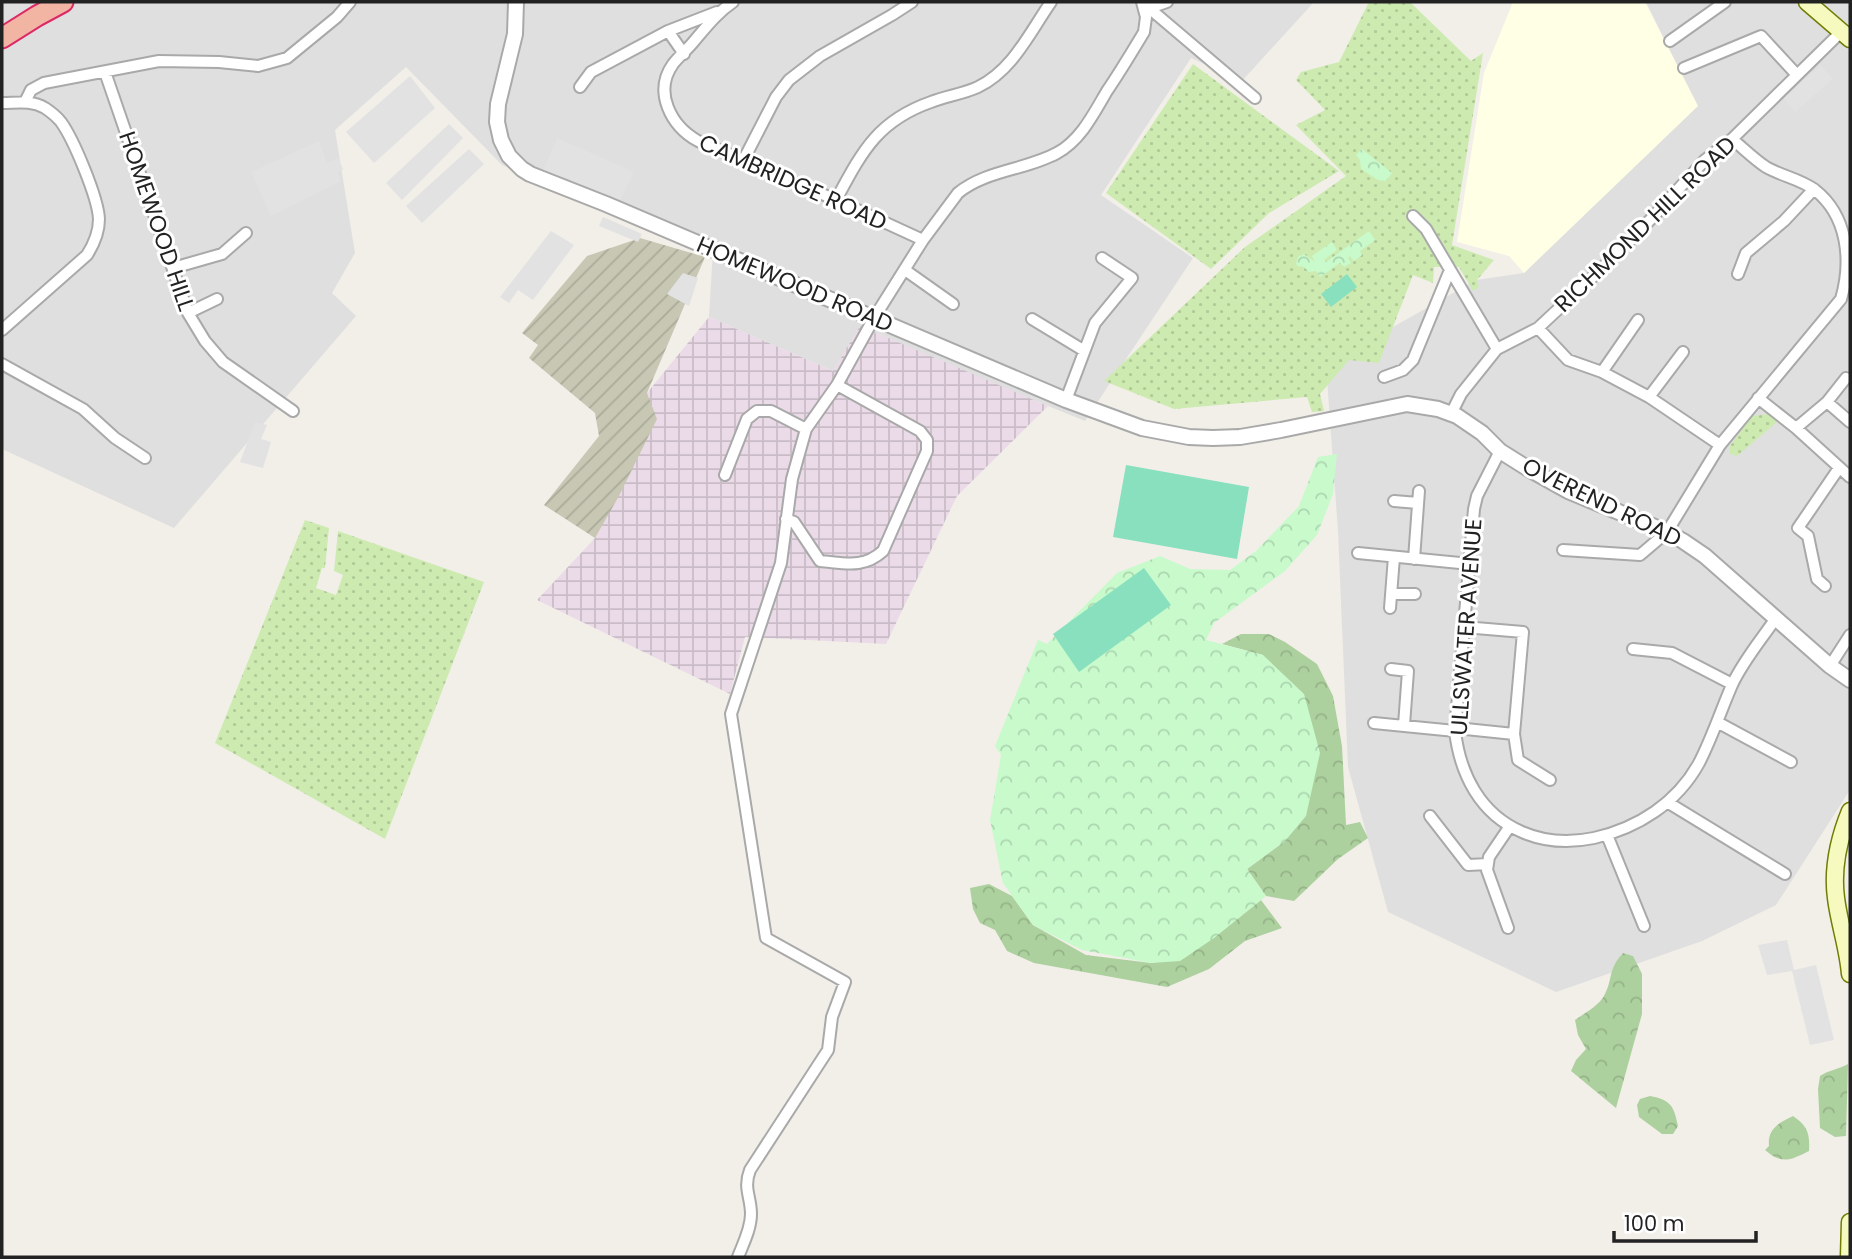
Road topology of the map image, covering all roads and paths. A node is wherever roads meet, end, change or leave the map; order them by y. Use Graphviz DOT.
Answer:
graph roads {
  1 [pos="63,2"];
  2 [pos="350,2"];
  3 [pos="516,2"];
  4 [pos="733,2"];
  5 [pos="912,2"];
  6 [pos="1051,2"];
  7 [pos="1167,2"];
  8 [pos="1725,2"];
  9 [pos="1807,2"];
  10 [pos="1145,7"];
  11 [pos="721,10"];
  12 [pos="668,31"];
  13 [pos="1846,36"];
  14 [pos="2,38"];
  15 [pos="1670,41"];
  16 [pos="684,54"];
  17 [pos="1684,68"];
  18 [pos="105,72"];
  19 [pos="1797,75"];
  20 [pos="580,87"];
  21 [pos="1255,98"];
  22 [pos="25,102"];
  23 [pos="2,103"];
  24 [pos="1732,139"];
  25 [pos="744,161"];
  26 [pos="1814,189"];
  27 [pos="836,200"];
  28 [pos="1413,216"];
  29 [pos="246,233"];
  30 [pos="923,240"];
  31 [pos="1102,258"];
  32 [pos="173,268"];
  33 [pos="905,270"];
  34 [pos="1450,271"];
  35 [pos="1738,274"];
  36 [pos="217,299"];
  37 [pos="953,304"];
  38 [pos="188,313"];
  39 [pos="874,318"];
  40 [pos="1032,319"];
  41 [pos="1638,320"];
  42 [pos="1538,328"];
  43 [pos="2,330"];
  44 [pos="1497,349"];
  45 [pos="1083,350"];
  46 [pos="1683,352"];
  47 [pos="2,364"];
  48 [pos="1602,372"];
  49 [pos="1384,377"];
  50 [pos="1846,378"];
  51 [pos="838,385"];
  52 [pos="1649,397"];
  53 [pos="1758,398"];
  54 [pos="1066,400"];
  55 [pos="1826,402"];
  56 [pos="293,411"];
  57 [pos="1451,414"];
  58 [pos="1850,422"];
  59 [pos="1796,428"];
  60 [pos="806,429"];
  61 [pos="1240,437"];
  62 [pos="1720,445"];
  63 [pos="1500,451"];
  64 [pos="145,458"];
  65 [pos="1839,468"];
  66 [pos="725,475"];
  67 [pos="1850,477"];
  68 [pos="1419,491"];
  69 [pos="1394,501"];
  70 [pos="1418,503"];
  71 [pos="786,519"];
  72 [pos="1667,532"];
  73 [pos="1563,550"];
  74 [pos="1357,553"];
  75 [pos="1394,557"];
  76 [pos="1414,559"];
  77 [pos="1470,564"];
  78 [pos="1825,586"];
  79 [pos="1391,594"];
  80 [pos="1415,594"];
  81 [pos="1390,608"];
  82 [pos="1776,618"];
  83 [pos="1464,627"];
  84 [pos="1850,635"];
  85 [pos="1633,649"];
  86 [pos="1830,666"];
  87 [pos="1391,669"];
  88 [pos="1850,680"];
  89 [pos="1732,684"];
  90 [pos="1717,722"];
  91 [pos="1374,723"];
  92 [pos="1404,725"];
  93 [pos="1456,729"];
  94 [pos="1514,734"];
  95 [pos="1791,762"];
  96 [pos="1550,780"];
  97 [pos="1667,802"];
  98 [pos="1850,811"];
  99 [pos="1430,816"];
  100 [pos="1510,826"];
  101 [pos="1608,835"];
  102 [pos="1488,864"];
  103 [pos="1785,874"];
  104 [pos="1644,926"];
  105 [pos="1508,928"];
  106 [pos="1850,974"];
  107 [pos="1850,1222"];
  108 [pos="738,1257"];
  109 [pos="1849,1257"];
  1 -- 14 [label="highway"];
  2 -- 18 [label="street"];
  3 -- 39 [label="street, HOMEWOOD ROAD"];
  4 -- 11 [label="street, CAMBRIDGE ROAD"];
  5 -- 25 [label="street"];
  6 -- 27 [label="street"];
  7 -- 10 [label="street"];
  8 -- 15 [label="street"];
  9 -- 13 [label="main road"];
  10 -- 21 [label="street"];
  10 -- 30 [label="street"];
  11 -- 12 [label="street, CAMBRIDGE ROAD"];
  11 -- 16 [label="street, CAMBRIDGE ROAD"];
  12 -- 16 [label="street"];
  12 -- 20 [label="street, CAMBRIDGE ROAD"];
  13 -- 19 [label="street, RICHMOND HILL ROAD"];
  16 -- 25 [label="street, CAMBRIDGE ROAD"];
  17 -- 19 [label="street"];
  18 -- 22 [label="street"];
  18 -- 32 [label="street, HOMEWOOD HILL"];
  19 -- 24 [label="street, RICHMOND HILL ROAD"];
  22 -- 23 [label="street"];
  22 -- 43 [label="street"];
  24 -- 26 [label="street"];
  24 -- 42 [label="street, RICHMOND HILL ROAD"];
  25 -- 27 [label="street, CAMBRIDGE ROAD"];
  26 -- 35 [label="street"];
  26 -- 53 [label="street"];
  27 -- 30 [label="street, CAMBRIDGE ROAD"];
  28 -- 34 [label="street"];
  29 -- 32 [label="street"];
  30 -- 33 [label="street"];
  31 -- 45 [label="street"];
  32 -- 38 [label="street, HOMEWOOD HILL"];
  33 -- 37 [label="street"];
  33 -- 39 [label="street"];
  34 -- 44 [label="street"];
  34 -- 49 [label="street"];
  36 -- 38 [label="street"];
  38 -- 56 [label="street, HOMEWOOD HILL"];
  39 -- 51 [label="street"];
  39 -- 54 [label="street, HOMEWOOD ROAD"];
  40 -- 45 [label="street"];
  41 -- 48 [label="street"];
  42 -- 44 [label="street, RICHMOND HILL ROAD"];
  42 -- 48 [label="street"];
  44 -- 57 [label="street, RICHMOND HILL ROAD"];
  45 -- 54 [label="street"];
  46 -- 52 [label="street"];
  47 -- 64 [label="street"];
  48 -- 52 [label="street"];
  50 -- 55 [label="street"];
  51 -- 60 [label="street"];
  51 -- 71 [label="street"];
  52 -- 62 [label="street"];
  53 -- 59 [label="street"];
  53 -- 62 [label="street"];
  54 -- 61 [label="street, HOMEWOOD ROAD"];
  55 -- 58 [label="street"];
  55 -- 59 [label="street"];
  57 -- 61 [label="street, OVEREND ROAD"];
  57 -- 63 [label="street, OVEREND ROAD"];
  59 -- 65 [label="street"];
  60 -- 66 [label="street"];
  60 -- 71 [label="street"];
  62 -- 72 [label="street"];
  63 -- 72 [label="street, OVEREND ROAD"];
  63 -- 77 [label="street, ULLSWATER AVENUE"];
  65 -- 67 [label="street"];
  65 -- 78 [label="street"];
  68 -- 70 [label="street"];
  69 -- 70 [label="street"];
  70 -- 76 [label="street"];
  71 -- 108 [label="street"];
  72 -- 73 [label="street"];
  72 -- 82 [label="street, OVEREND ROAD"];
  74 -- 75 [label="street"];
  75 -- 76 [label="street"];
  75 -- 79 [label="street"];
  76 -- 77 [label="street"];
  77 -- 83 [label="street, ULLSWATER AVENUE"];
  79 -- 80 [label="street"];
  79 -- 81 [label="street"];
  82 -- 86 [label="street, OVEREND ROAD"];
  82 -- 89 [label="street, ULLSWATER AVENUE"];
  83 -- 93 [label="street, ULLSWATER AVENUE"];
  83 -- 94 [label="street"];
  84 -- 86 [label="street"];
  85 -- 89 [label="street"];
  86 -- 88 [label="street, OVEREND ROAD"];
  87 -- 92 [label="street"];
  89 -- 90 [label="street, ULLSWATER AVENUE"];
  90 -- 95 [label="street"];
  90 -- 97 [label="street, ULLSWATER AVENUE"];
  91 -- 92 [label="street"];
  92 -- 93 [label="street"];
  93 -- 94 [label="street"];
  93 -- 100 [label="street, ULLSWATER AVENUE"];
  94 -- 96 [label="street"];
  97 -- 101 [label="street, ULLSWATER AVENUE"];
  97 -- 103 [label="street"];
  98 -- 106 [label="main road"];
  99 -- 102 [label="street"];
  100 -- 101 [label="street, ULLSWATER AVENUE"];
  100 -- 102 [label="street"];
  101 -- 104 [label="street"];
  102 -- 105 [label="street"];
  107 -- 109 [label="main road"];
}
